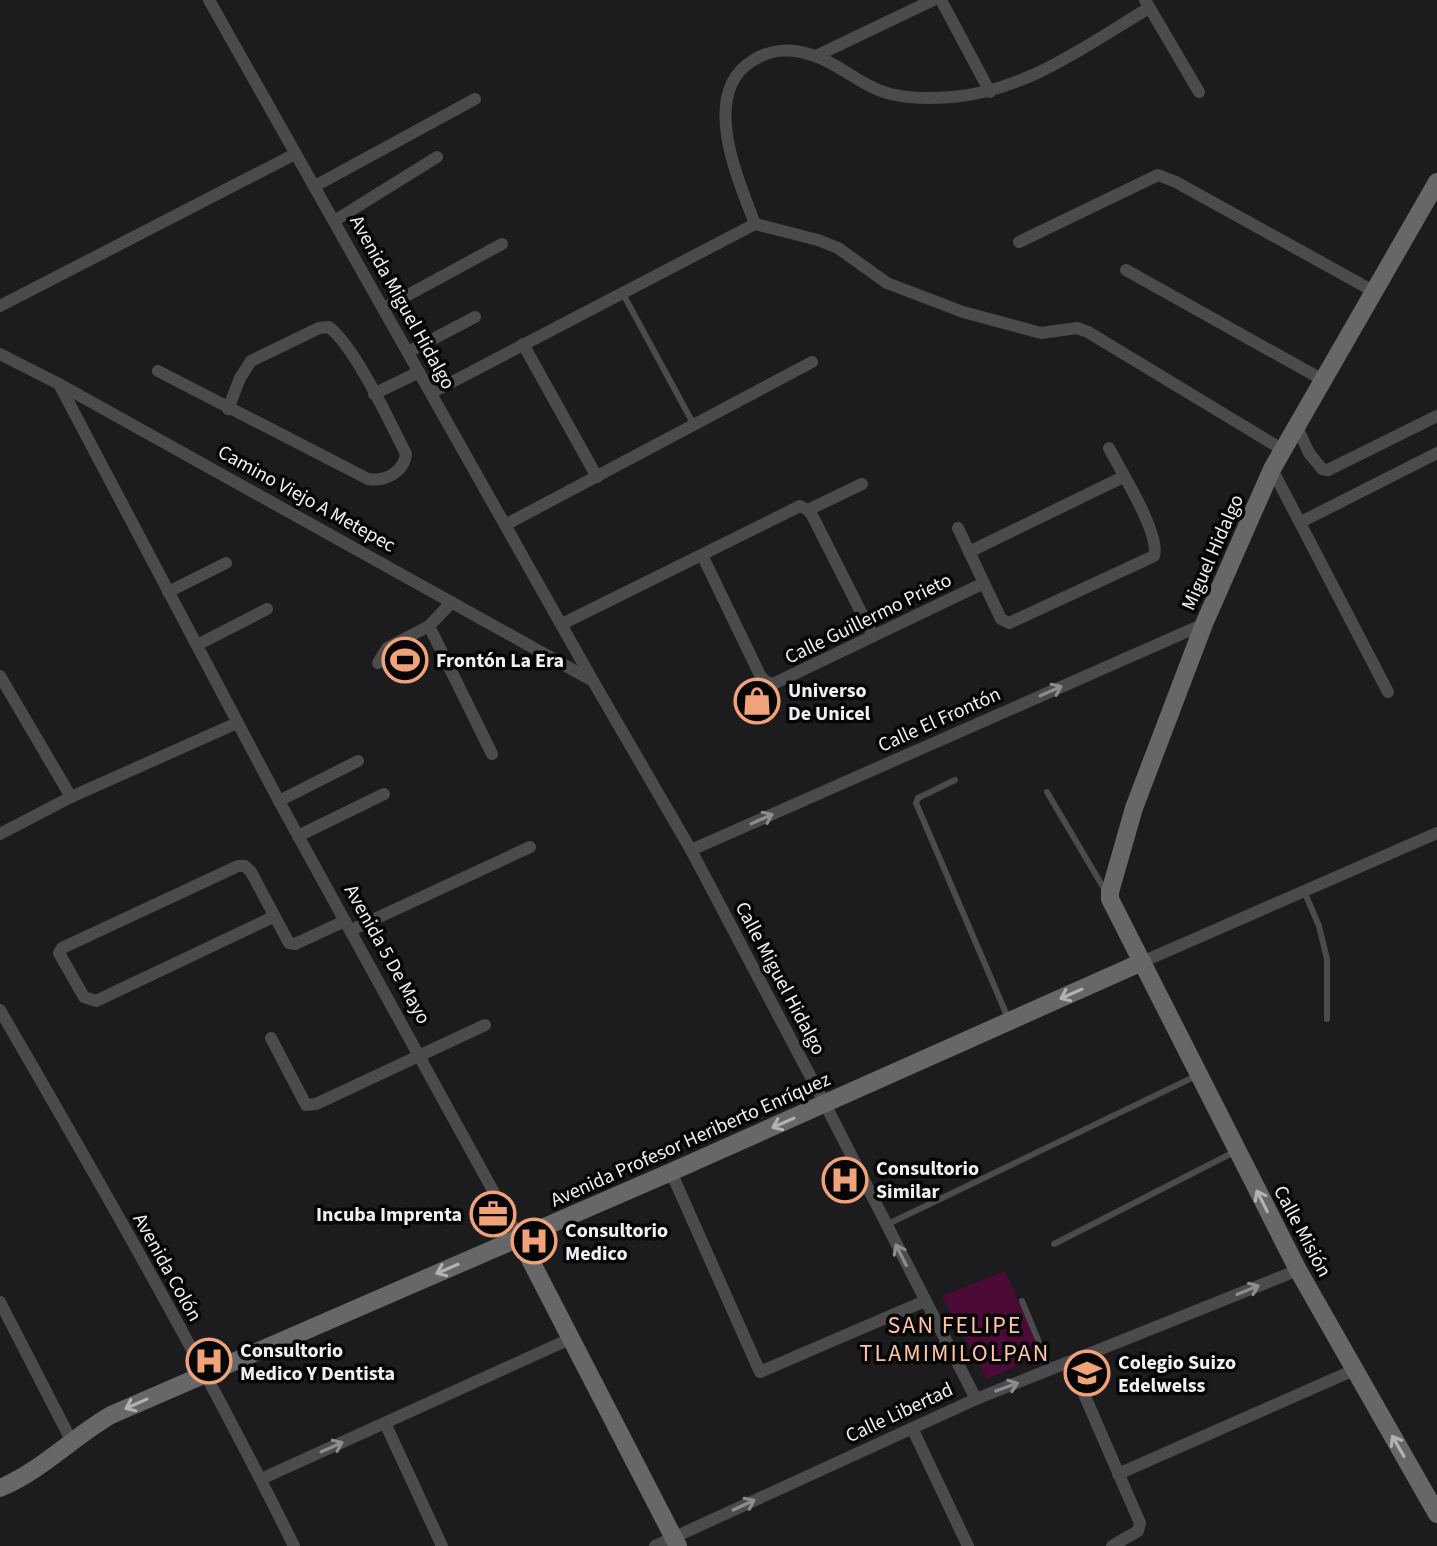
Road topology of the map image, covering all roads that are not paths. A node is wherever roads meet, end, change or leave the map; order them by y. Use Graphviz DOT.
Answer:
graph roads {
  1 [pos="209,0"];
  2 [pos="933,0"];
  3 [pos="941,0"];
  4 [pos="1147,4"];
  5 [pos="816,56"];
  6 [pos="990,92"];
  7 [pos="1199,92"];
  8 [pos="475,99"];
  9 [pos="295,154"];
  10 [pos="437,157"];
  11 [pos="1437,182"];
  12 [pos="315,186"];
  13 [pos="334,221"];
  14 [pos="755,224"];
  15 [pos="1019,242"];
  16 [pos="502,244"];
  17 [pos="1126,270"];
  18 [pos="622,292"];
  19 [pos="1375,292"];
  20 [pos="0,306"];
  21 [pos="384,308"];
  22 [pos="475,317"];
  23 [pos="523,344"];
  24 [pos="408,352"];
  25 [pos="0,354"];
  26 [pos="812,362"];
  27 [pos="158,371"];
  28 [pos="419,372"];
  29 [pos="1323,380"];
  30 [pos="59,384"];
  31 [pos="431,393"];
  32 [pos="374,394"];
  33 [pos="228,409"];
  34 [pos="1437,416"];
  35 [pos="694,425"];
  36 [pos="1297,427"];
  37 [pos="1109,448"];
  38 [pos="1283,450"];
  39 [pos="1437,453"];
  40 [pos="1272,469"];
  41 [pos="597,477"];
  42 [pos="1123,477"];
  43 [pos="862,484"];
  44 [pos="802,508"];
  45 [pos="1301,522"];
  46 [pos="505,525"];
  47 [pos="958,528"];
  48 [pos="969,552"];
  49 [pos="702,555"];
  50 [pos="226,563"];
  51 [pos="984,583"];
  52 [pos="168,592"];
  53 [pos="452,602"];
  54 [pos="267,609"];
  55 [pos="562,624"];
  56 [pos="1204,624"];
  57 [pos="429,626"];
  58 [pos="873,636"];
  59 [pos="197,645"];
  60 [pos="378,663"];
  61 [pos="0,676"];
  62 [pos="593,681"];
  63 [pos="1388,692"];
  64 [pos="237,723"];
  65 [pos="492,754"];
  66 [pos="358,761"];
  67 [pos="955,780"];
  68 [pos="1047,792"];
  69 [pos="384,794"];
  70 [pos="71,797"];
  71 [pos="279,801"];
  72 [pos="1437,833"];
  73 [pos="0,834"];
  74 [pos="298,836"];
  75 [pos="530,847"];
  76 [pos="691,850"];
  77 [pos="1304,891"];
  78 [pos="1110,899"];
  79 [pos="273,917"];
  80 [pos="348,926"];
  81 [pos="1142,962"];
  82 [pos="0,1010"];
  83 [pos="1327,1019"];
  84 [pos="1009,1021"];
  85 [pos="485,1025"];
  86 [pos="271,1038"];
  87 [pos="419,1056"];
  88 [pos="1199,1074"];
  89 [pos="825,1104"];
  90 [pos="1236,1151"];
  91 [pos="671,1172"];
  92 [pos="886,1225"];
  93 [pos="519,1238"];
  94 [pos="1054,1244"];
  95 [pos="1298,1270"];
  96 [pos="925,1301"];
  97 [pos="1022,1301"];
  98 [pos="0,1302"];
  99 [pos="572,1338"];
  100 [pos="1070,1362"];
  101 [pos="1354,1370"];
  102 [pos="1051,1371"];
  103 [pos="204,1373"];
  104 [pos="976,1399"];
  105 [pos="385,1423"];
  106 [pos="912,1428"];
  107 [pos="71,1440"];
  108 [pos="1118,1474"];
  109 [pos="261,1479"];
  110 [pos="0,1488"];
  111 [pos="1437,1514"];
  112 [pos="676,1542"];
  113 [pos="1129,1542"];
  114 [pos="294,1546"];
  115 [pos="442,1546"];
  116 [pos="655,1546"];
  117 [pos="968,1546"];
  118 [pos="1112,1546"];
  1 -- 9 [label="street, Avenida Miguel Hidalgo"];
  2 -- 5 [label="street"];
  3 -- 6 [label="street"];
  4 -- 6 [label="street"];
  4 -- 7 [label="street"];
  5 -- 6 [label="street"];
  5 -- 14 [label="street"];
  8 -- 12 [label="street"];
  9 -- 12 [label="street, Avenida Miguel Hidalgo"];
  9 -- 20 [label="street"];
  10 -- 13 [label="street"];
  11 -- 19 [label="main road, Miguel Hidalgo"];
  12 -- 13 [label="street, Avenida Miguel Hidalgo"];
  13 -- 21 [label="street, Avenida Miguel Hidalgo"];
  14 -- 18 [label="street"];
  14 -- 38 [label="street"];
  15 -- 19 [label="street"];
  16 -- 21 [label="street"];
  17 -- 29 [label="street"];
  18 -- 23 [label="street"];
  18 -- 35 [label="lane"];
  19 -- 29 [label="main road, Miguel Hidalgo"];
  21 -- 24 [label="street, Avenida Miguel Hidalgo"];
  22 -- 24 [label="street"];
  23 -- 31 [label="street"];
  23 -- 41 [label="street"];
  24 -- 28 [label="street, Avenida Miguel Hidalgo"];
  25 -- 30 [label="street, Camino Viejo A Metepec"];
  26 -- 35 [label="street"];
  27 -- 33 [label="street"];
  28 -- 31 [label="street, Avenida Miguel Hidalgo"];
  28 -- 32 [label="street"];
  29 -- 36 [label="main road, Miguel Hidalgo"];
  30 -- 52 [label="street, Avenida 5 De Mayo"];
  30 -- 53 [label="street, Camino Viejo A Metepec"];
  31 -- 46 [label="street, Avenida Miguel Hidalgo"];
  32 -- 33 [label="street"];
  32 -- 33 [label="street"];
  34 -- 36 [label="street"];
  35 -- 41 [label="street"];
  36 -- 38 [label="main road, Miguel Hidalgo"];
  37 -- 42 [label="street"];
  38 -- 40 [label="main road, Miguel Hidalgo"];
  39 -- 45 [label="street"];
  40 -- 45 [label="street"];
  40 -- 56 [label="main road, Miguel Hidalgo"];
  41 -- 46 [label="street"];
  42 -- 48 [label="street"];
  42 -- 51 [label="street"];
  43 -- 44 [label="street"];
  44 -- 49 [label="street"];
  44 -- 58 [label="street"];
  45 -- 63 [label="street"];
  46 -- 55 [label="street, Avenida Miguel Hidalgo"];
  47 -- 48 [label="street"];
  48 -- 51 [label="street"];
  49 -- 55 [label="street"];
  49 -- 58 [label="street, Calle Guillermo Prieto"];
  50 -- 52 [label="street"];
  51 -- 58 [label="street, Calle Guillermo Prieto"];
  52 -- 59 [label="street, Avenida 5 De Mayo"];
  53 -- 57 [label="street"];
  53 -- 62 [label="street, Camino Viejo A Metepec"];
  54 -- 59 [label="street"];
  55 -- 62 [label="street, Calle Miguel Hidalgo"];
  76 -- 56 [label="street, Calle El Frontón, one-way"];
  56 -- 78 [label="main road, Miguel Hidalgo"];
  57 -- 60 [label="street"];
  57 -- 65 [label="street"];
  59 -- 64 [label="street, Avenida 5 De Mayo"];
  61 -- 70 [label="street"];
  62 -- 76 [label="street, Calle Miguel Hidalgo"];
  64 -- 70 [label="street"];
  64 -- 71 [label="street, Avenida 5 De Mayo"];
  66 -- 71 [label="street"];
  67 -- 84 [label="lane"];
  68 -- 78 [label="lane"];
  69 -- 74 [label="street"];
  70 -- 73 [label="street"];
  71 -- 74 [label="street, Avenida 5 De Mayo"];
  72 -- 77 [label="street"];
  74 -- 80 [label="street, Avenida 5 De Mayo"];
  75 -- 80 [label="street"];
  76 -- 89 [label="street, Calle Miguel Hidalgo"];
  77 -- 81 [label="street"];
  77 -- 83 [label="lane"];
  78 -- 81 [label="main road"];
  79 -- 79 [label="street"];
  79 -- 80 [label="street"];
  80 -- 87 [label="street, Avenida 5 De Mayo"];
  81 -- 84 [label="main road, Avenida Profesor Heriberto Enríquez, one-way"];
  81 -- 88 [label="main road, Calle Misión"];
  82 -- 103 [label="street, Avenida Colón"];
  84 -- 89 [label="main road, Avenida Profesor Heriberto Enríquez"];
  85 -- 87 [label="street"];
  86 -- 87 [label="street"];
  87 -- 93 [label="street, Avenida 5 De Mayo"];
  88 -- 90 [label="main road, Calle Misión"];
  88 -- 92 [label="lane"];
  89 -- 91 [label="main road, Avenida Profesor Heriberto Enríquez, one-way"];
  89 -- 92 [label="street, Calle Miguel Hidalgo"];
  90 -- 94 [label="lane"];
  95 -- 90 [label="main road, Calle Misión, one-way"];
  91 -- 93 [label="main road, Avenida Profesor Heriberto Enríquez"];
  91 -- 96 [label="street"];
  96 -- 92 [label="street, Calle Miguel Hidalgo, one-way"];
  93 -- 99 [label="main road, Avenida 5 De Mayo"];
  93 -- 103 [label="main road, Avenida Profesor Heriberto Enríquez, one-way"];
  100 -- 95 [label="street, Calle Libertad, one-way"];
  95 -- 101 [label="main road, Calle Misión"];
  96 -- 104 [label="street, Calle Miguel Hidalgo"];
  97 -- 102 [label="lane"];
  98 -- 107 [label="street"];
  99 -- 105 [label="street"];
  99 -- 112 [label="main road, Avenida 5 De Mayo"];
  100 -- 102 [label="street, Calle Libertad"];
  100 -- 108 [label="street"];
  101 -- 108 [label="street"];
  111 -- 101 [label="main road, Calle Misión, one-way"];
  104 -- 102 [label="street, Calle Libertad, one-way"];
  103 -- 107 [label="main road, Avenida Profesor Heriberto Enríquez, one-way"];
  103 -- 109 [label="street, Avenida Colón"];
  104 -- 106 [label="street, Calle Libertad"];
  109 -- 105 [label="street, one-way"];
  105 -- 115 [label="street"];
  112 -- 106 [label="street, Calle Libertad, one-way"];
  106 -- 117 [label="street"];
  107 -- 110 [label="main road, Avenida Profesor Heriberto Enríquez"];
  108 -- 113 [label="street"];
  109 -- 114 [label="street, Avenida Colón"];
  112 -- 116 [label="street, Calle Libertad"];
  113 -- 118 [label="street"];
}
